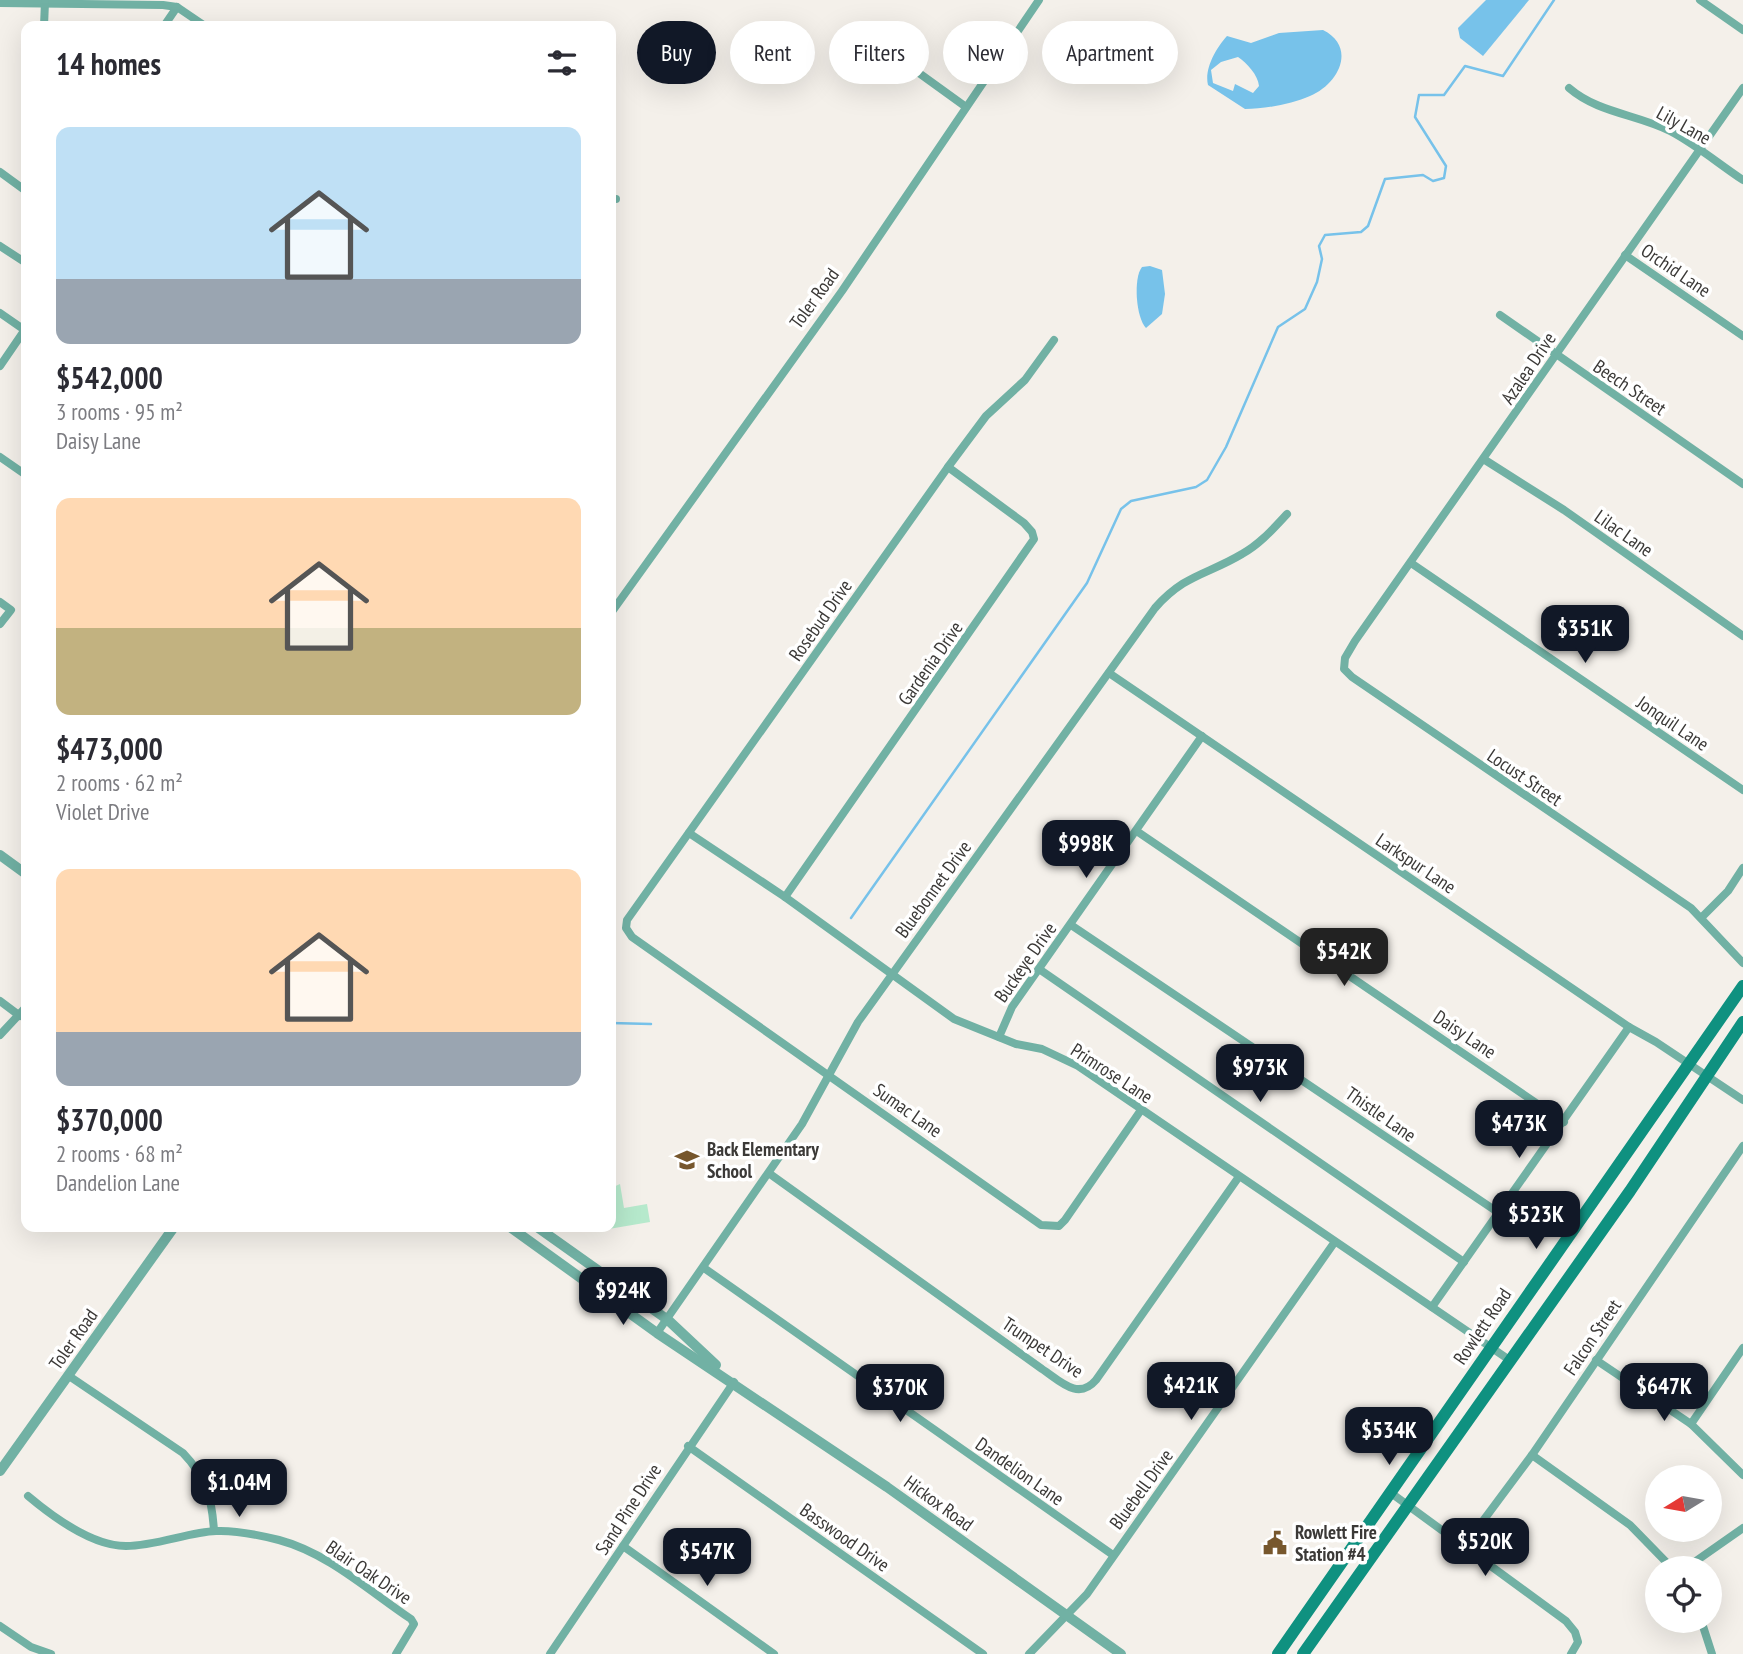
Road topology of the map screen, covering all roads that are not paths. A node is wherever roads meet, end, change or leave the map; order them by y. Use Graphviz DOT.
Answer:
graph roads {
  1 [pos="1040,0"];
  2 [pos="1700,0"];
  3 [pos="45,2"];
  4 [pos="0,3"];
  5 [pos="177,7"];
  6 [pos="44,21"];
  7 [pos="167,21"];
  8 [pos="198,21"];
  9 [pos="1743,30"];
  10 [pos="929,80"];
  11 [pos="1569,88"];
  12 [pos="1743,88"];
  13 [pos="1740,100"];
  14 [pos="966,107"];
  15 [pos="1697,149"];
  16 [pos="0,172"];
  17 [pos="1743,180"];
  18 [pos="21,187"];
  19 [pos="0,246"];
  20 [pos="1625,255"];
  21 [pos="21,259"];
  22 [pos="0,313"];
  23 [pos="1500,316"];
  24 [pos="21,327"];
  25 [pos="1743,335"];
  26 [pos="21,337"];
  27 [pos="1055,340"];
  28 [pos="1555,355"];
  29 [pos="0,366"];
  30 [pos="0,457"];
  31 [pos="1485,460"];
  32 [pos="948,467"];
  33 [pos="21,472"];
  34 [pos="1743,484"];
  35 [pos="1287,514"];
  36 [pos="1411,563"];
  37 [pos="0,602"];
  38 [pos="616,606"];
  39 [pos="0,624"];
  40 [pos="1743,636"];
  41 [pos="1344,669"];
  42 [pos="1109,673"];
  43 [pos="1202,736"];
  44 [pos="1743,790"];
  45 [pos="1138,831"];
  46 [pos="689,833"];
  47 [pos="0,855"];
  48 [pos="1743,867"];
  49 [pos="21,870"];
  50 [pos="785,897"];
  51 [pos="1702,917"];
  52 [pos="1071,925"];
  53 [pos="626,928"];
  54 [pos="1743,963"];
  55 [pos="1039,969"];
  56 [pos="890,976"];
  57 [pos="1743,986"];
  58 [pos="0,1001"];
  59 [pos="20,1016"];
  60 [pos="1743,1022"];
  61 [pos="1629,1027"];
  62 [pos="0,1035"];
  63 [pos="999,1037"];
  64 [pos="1689,1065"];
  65 [pos="828,1074"];
  66 [pos="1707,1076"];
  67 [pos="1743,1100"];
  68 [pos="1141,1110"];
  69 [pos="1564,1122"];
  70 [pos="1743,1146"];
  71 [pos="770,1174"];
  72 [pos="1238,1178"];
  73 [pos="1499,1213"];
  74 [pos="170,1232"];
  75 [pos="517,1232"];
  76 [pos="524,1232"];
  77 [pos="544,1232"];
  78 [pos="1334,1243"];
  79 [pos="576,1255"];
  80 [pos="1464,1262"];
  81 [pos="704,1268"];
  82 [pos="1432,1307"];
  83 [pos="668,1320"];
  84 [pos="657,1333"];
  85 [pos="1489,1346"];
  86 [pos="1743,1348"];
  87 [pos="1508,1359"];
  88 [pos="1595,1360"];
  89 [pos="69,1376"];
  90 [pos="734,1382"];
  91 [pos="1691,1424"];
  92 [pos="688,1446"];
  93 [pos="1532,1455"];
  94 [pos="0,1471"];
  95 [pos="1743,1475"];
  96 [pos="1391,1493"];
  97 [pos="28,1496"];
  98 [pos="1407,1505"];
  99 [pos="1743,1528"];
  100 [pos="214,1531"];
  101 [pos="1465,1545"];
  102 [pos="624,1546"];
  103 [pos="1113,1555"];
  104 [pos="1660,1556"];
  105 [pos="1703,1556"];
  106 [pos="1068,1616"];
  107 [pos="0,1626"];
  108 [pos="1706,1633"];
  109 [pos="554,1653"];
  110 [pos="1572,1653"];
  111 [pos="51,1654"];
  112 [pos="396,1654"];
  113 [pos="774,1654"];
  114 [pos="984,1654"];
  115 [pos="1029,1654"];
  116 [pos="1121,1654"];
  117 [pos="1278,1654"];
  118 [pos="1303,1654"];
  119 [pos="1712,1654"];
  1 -- 14 [label="street, Toler Road"];
  2 -- 9 [label="street"];
  3 -- 4 [label="street"];
  3 -- 5 [label="street"];
  3 -- 6 [label="street"];
  5 -- 7 [label="street"];
  5 -- 8 [label="street"];
  10 -- 14 [label="street"];
  11 -- 15 [label="street, Lily Lane"];
  12 -- 13 [label="street, Azalea Drive"];
  13 -- 15 [label="street, Azalea Drive"];
  14 -- 38 [label="street, Toler Road"];
  15 -- 17 [label="street, Lily Lane"];
  15 -- 20 [label="street, Azalea Drive"];
  16 -- 18 [label="street"];
  19 -- 21 [label="street"];
  20 -- 25 [label="street, Orchid Lane"];
  20 -- 28 [label="street, Azalea Drive"];
  22 -- 24 [label="street"];
  23 -- 28 [label="street, Beech Street"];
  26 -- 29 [label="street"];
  27 -- 32 [label="street, Rosebud Drive"];
  28 -- 31 [label="street, Azalea Drive"];
  28 -- 34 [label="street, Beech Street"];
  30 -- 33 [label="street"];
  31 -- 36 [label="street, Azalea Drive"];
  31 -- 40 [label="street, Lilac Lane"];
  32 -- 46 [label="street, Rosebud Drive"];
  32 -- 50 [label="street, Gardenia Drive"];
  35 -- 42 [label="street, Bluebonnet Drive"];
  36 -- 41 [label="street, Azalea Drive"];
  36 -- 44 [label="street, Jonquil Lane"];
  37 -- 39 [label="street"];
  41 -- 51 [label="street, Locust Street"];
  42 -- 43 [label="street, Larkspur Lane"];
  42 -- 56 [label="street, Bluebonnet Drive"];
  43 -- 45 [label="street, Buckeye Drive"];
  43 -- 61 [label="street, Larkspur Lane"];
  45 -- 52 [label="street, Buckeye Drive"];
  45 -- 69 [label="street, Daisy Lane"];
  46 -- 50 [label="street, Primrose Lane"];
  46 -- 53 [label="street, Rosebud Drive"];
  47 -- 49 [label="street"];
  48 -- 51 [label="street"];
  50 -- 56 [label="street, Primrose Lane"];
  51 -- 54 [label="street"];
  52 -- 55 [label="street, Buckeye Drive"];
  52 -- 73 [label="street, Thistle Lane"];
  53 -- 65 [label="street, Sumac Lane"];
  55 -- 63 [label="street, Buckeye Drive"];
  55 -- 80 [label="street"];
  56 -- 63 [label="street, Primrose Lane"];
  56 -- 65 [label="street, Bluebonnet Drive"];
  57 -- 64 [label="main road, Rowlett Road"];
  58 -- 59 [label="street"];
  59 -- 62 [label="street"];
  60 -- 66 [label="main road"];
  61 -- 64 [label="street, Larkspur Lane"];
  61 -- 69 [label="street"];
  63 -- 68 [label="street, Primrose Lane"];
  64 -- 66 [label="street, Larkspur Lane"];
  64 -- 85 [label="main road, Rowlett Road"];
  65 -- 68 [label="street, Sumac Lane"];
  65 -- 71 [label="street, Bluebonnet Drive"];
  66 -- 67 [label="street, Larkspur Lane"];
  66 -- 87 [label="main road"];
  68 -- 72 [label="street, Primrose Lane"];
  69 -- 73 [label="street"];
  70 -- 88 [label="street, Falcon Street"];
  71 -- 72 [label="street, Trumpet Drive"];
  71 -- 81 [label="street, Bluebonnet Drive"];
  72 -- 78 [label="street, Primrose Lane"];
  73 -- 80 [label="street"];
  74 -- 89 [label="street, Toler Road"];
  75 -- 84 [label="street, Hickox Road"];
  76 -- 79 [label="street"];
  77 -- 79 [label="street, Hickox Road"];
  78 -- 82 [label="street, Primrose Lane"];
  78 -- 103 [label="street, Bluebell Drive"];
  79 -- 83 [label="street, Hickox Road"];
  80 -- 82 [label="street"];
  81 -- 83 [label="street, Bluebonnet Drive"];
  81 -- 103 [label="street, Dandelion Lane"];
  82 -- 85 [label="street, Primrose Lane"];
  83 -- 84 [label="street, Bluebonnet Drive"];
  83 -- 90 [label="street, Hickox Road"];
  84 -- 90 [label="street, Hickox Road"];
  85 -- 87 [label="street, Primrose Lane"];
  85 -- 96 [label="main road, Rowlett Road"];
  86 -- 91 [label="street"];
  87 -- 98 [label="main road"];
  88 -- 91 [label="street"];
  88 -- 93 [label="street, Falcon Street"];
  89 -- 94 [label="street, Toler Road"];
  89 -- 100 [label="street"];
  90 -- 92 [label="street, Sand Pine Drive"];
  90 -- 106 [label="street, Hickox Road"];
  91 -- 95 [label="street"];
  92 -- 102 [label="street, Sand Pine Drive"];
  92 -- 114 [label="street, Basswood Drive"];
  93 -- 101 [label="street, Falcon Street"];
  93 -- 104 [label="street"];
  96 -- 98 [label="street"];
  96 -- 117 [label="main road, Rowlett Road"];
  97 -- 100 [label="street, Blair Oak Drive"];
  98 -- 101 [label="street"];
  98 -- 118 [label="main road"];
  99 -- 105 [label="street"];
  100 -- 112 [label="street, Blair Oak Drive"];
  101 -- 110 [label="street"];
  102 -- 109 [label="street, Sand Pine Drive"];
  102 -- 113 [label="street"];
  103 -- 106 [label="street, Bluebell Drive"];
  106 -- 115 [label="street, Bluebell Drive"];
  106 -- 116 [label="street, Hickox Road"];
  107 -- 111 [label="street"];
  108 -- 119 [label="street"];
}
